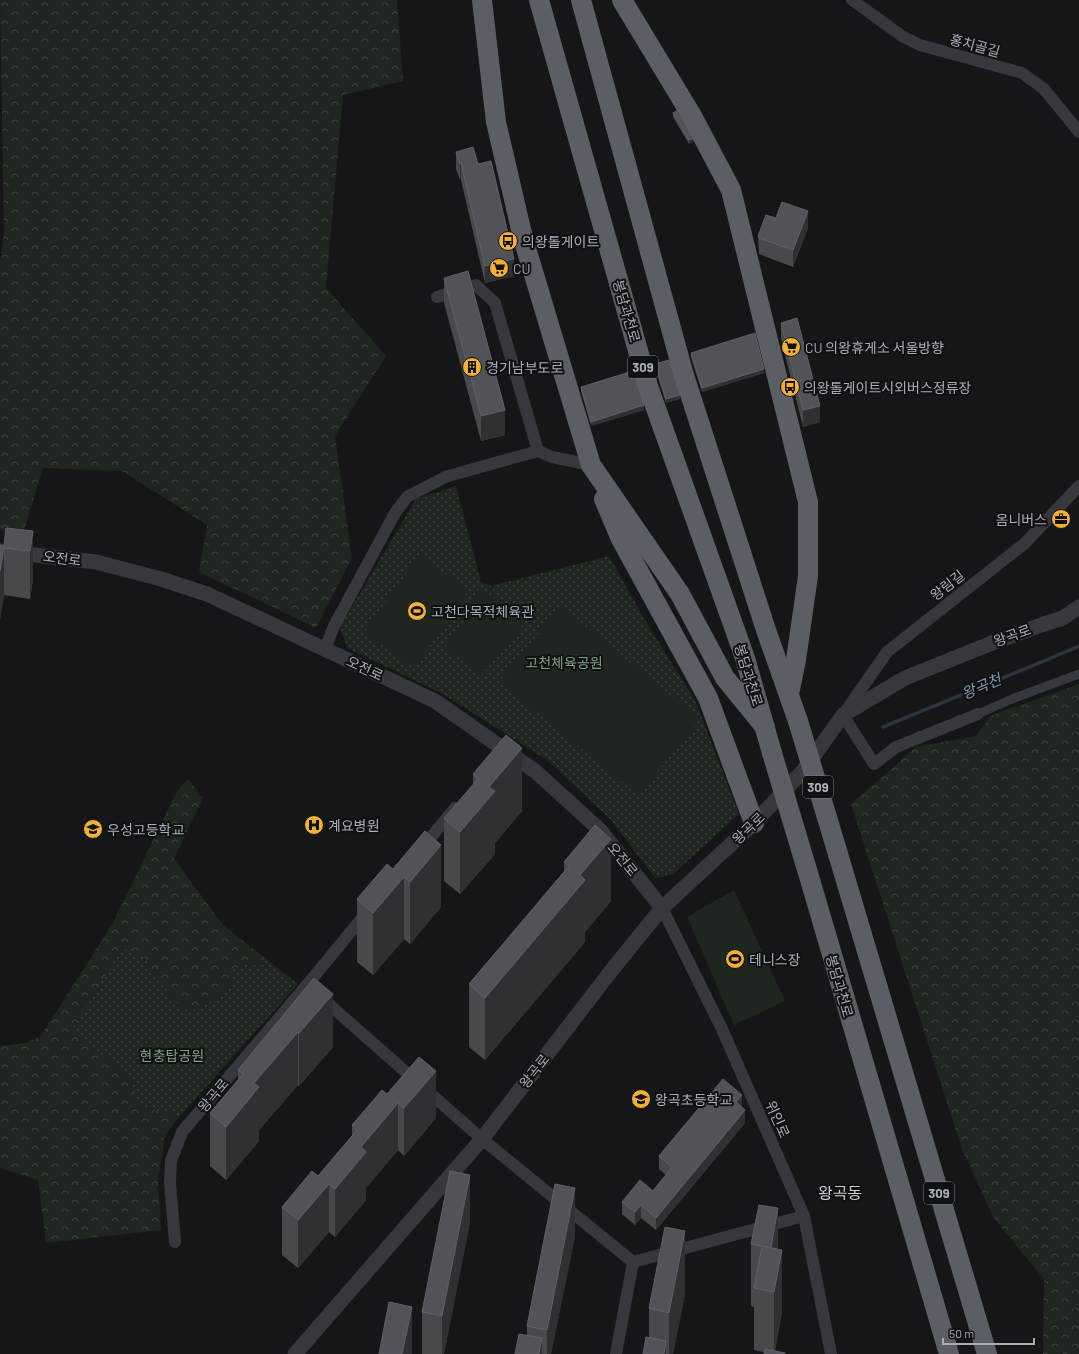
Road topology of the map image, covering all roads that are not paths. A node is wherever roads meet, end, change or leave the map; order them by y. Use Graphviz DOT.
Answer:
graph roads {
  1 [pos="482,0"];
  2 [pos="539,0"];
  3 [pos="582,0"];
  4 [pos="622,0"];
  5 [pos="852,0"];
  6 [pos="1079,132"];
  7 [pos="437,297"];
  8 [pos="538,451"];
  9 [pos="591,465"];
  10 [pos="1079,486"];
  11 [pos="0,551"];
  12 [pos="1079,607"];
  13 [pos="325,649"];
  14 [pos="1079,674"];
  15 [pos="789,694"];
  16 [pos="978,714"];
  17 [pos="843,715"];
  18 [pos="765,727"];
  19 [pos="463,798"];
  20 [pos="754,823"];
  21 [pos="412,859"];
  22 [pos="377,901"];
  23 [pos="662,908"];
  24 [pos="307,985"];
  25 [pos="482,1138"];
  26 [pos="804,1216"];
  27 [pos="175,1242"];
  28 [pos="633,1262"];
  29 [pos="312,1336"];
  30 [pos="986,1351"];
  31 [pos="295,1354"];
  32 [pos="313,1354"];
  33 [pos="616,1354"];
  34 [pos="831,1354"];
  35 [pos="949,1354"];
  1 -- 9 [label="highway"];
  2 -- 18 [label="highway, 봉담과천로 / 309"];
  3 -- 15 [label="highway, 309"];
  4 -- 15 [label="highway"];
  5 -- 6 [label="street, 홍치골길"];
  7 -- 8 [label="street"];
  8 -- 9 [label="street"];
  8 -- 13 [label="street"];
  9 -- 18 [label="highway"];
  9 -- 20 [label="highway"];
  10 -- 17 [label="street, 왕림길"];
  11 -- 13 [label="street, 오전로"];
  12 -- 17 [label="street, 왕곡로"];
  13 -- 23 [label="street, 오전로"];
  14 -- 16 [label="street"];
  15 -- 30 [label="highway, 309, bridge"];
  16 -- 17 [label="street"];
  17 -- 20 [label="street, 왕곡로"];
  18 -- 35 [label="highway, 봉담과천로 / 309, bridge"];
  19 -- 21 [label="street"];
  20 -- 23 [label="street, 왕곡로"];
  22 -- 24 [label="street, 왕곡로"];
  23 -- 25 [label="street, 왕곡로"];
  23 -- 26 [label="street, 위인로"];
  24 -- 25 [label="street"];
  24 -- 27 [label="street, 왕곡로"];
  25 -- 28 [label="street"];
  25 -- 29 [label="street, 왕곡로"];
  26 -- 28 [label="street"];
  26 -- 34 [label="street, 위인로"];
  28 -- 33 [label="street"];
  29 -- 31 [label="street, 왕곡로"];
  29 -- 32 [label="street"];
}
